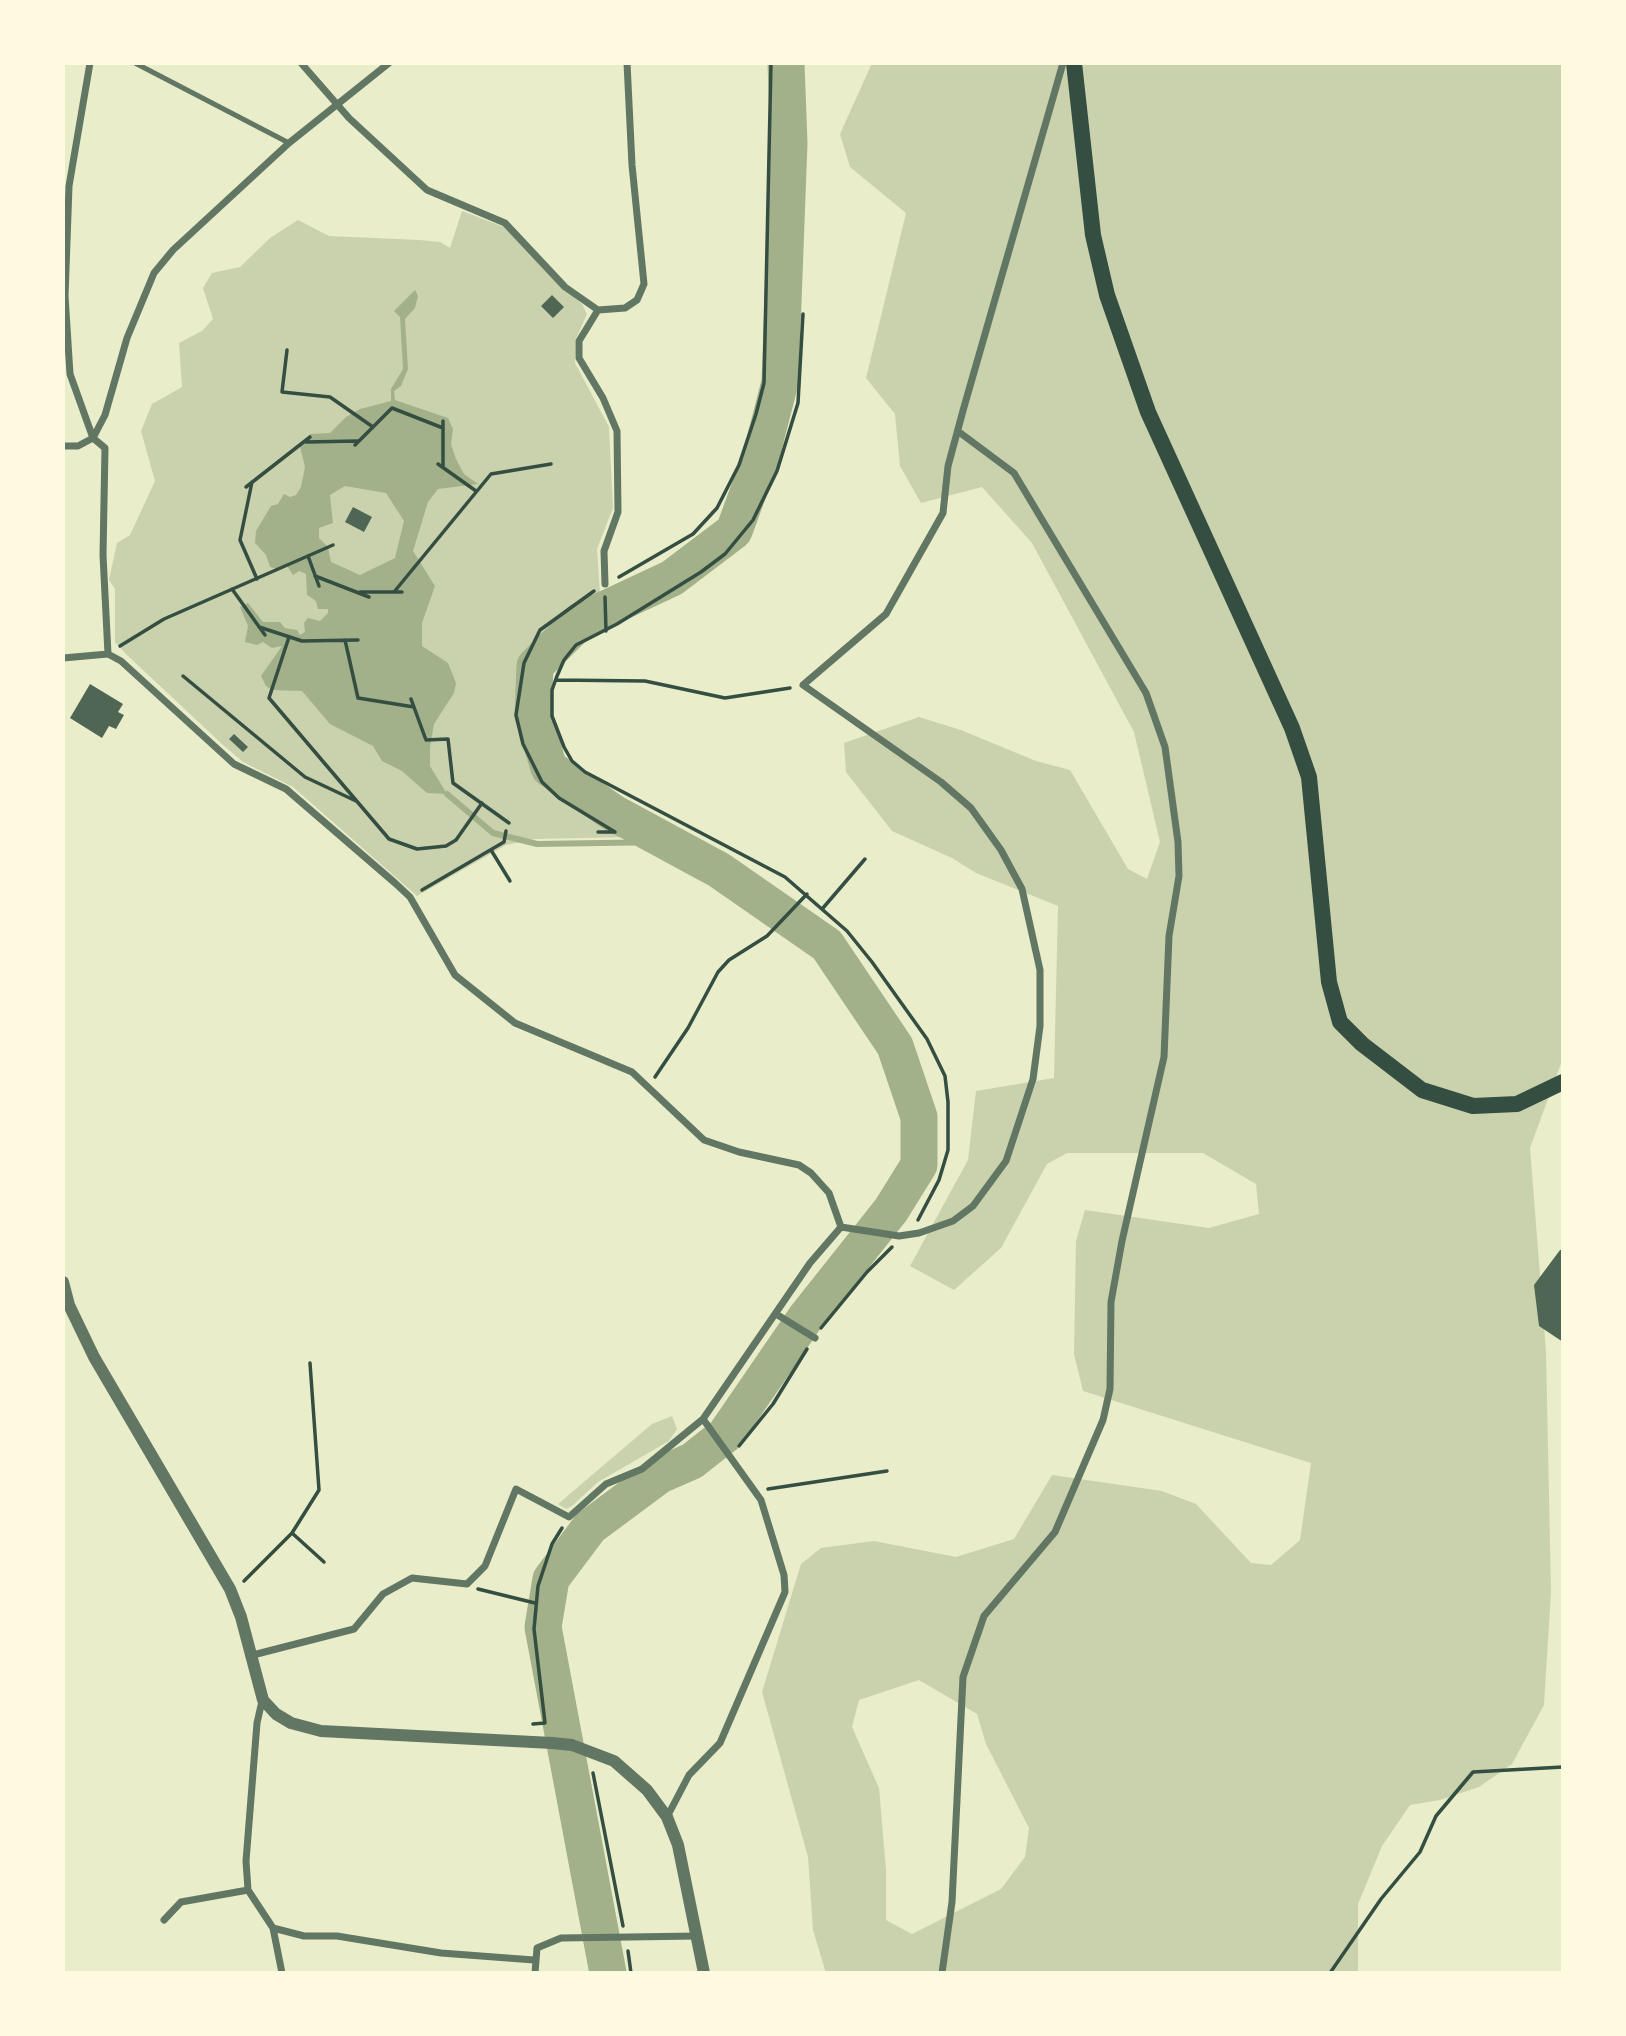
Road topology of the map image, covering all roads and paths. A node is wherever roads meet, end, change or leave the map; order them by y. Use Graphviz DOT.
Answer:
graph roads {
  1 [pos="90,63"];
  2 [pos="135,63"];
  3 [pos="301,63"];
  4 [pos="390,63"];
  5 [pos="626,63"];
  6 [pos="771,63"];
  7 [pos="1063,63"];
  8 [pos="1074,63"];
  9 [pos="340,105"];
  10 [pos="289,143"];
  11 [pos="598,310"];
  12 [pos="803,314"];
  13 [pos="287,350"];
  14 [pos="443,421"];
  15 [pos="373,427"];
  16 [pos="443,428"];
  17 [pos="960,432"];
  18 [pos="310,437"];
  19 [pos="93,438"];
  20 [pos="304,442"];
  21 [pos="63,446"];
  22 [pos="438,464"];
  23 [pos="551,464"];
  24 [pos="443,467"];
  25 [pos="252,482"];
  26 [pos="246,486"];
  27 [pos="476,491"];
  28 [pos="333,545"];
  29 [pos="308,556"];
  30 [pos="315,576"];
  31 [pos="257,579"];
  32 [pos="605,584"];
  33 [pos="319,586"];
  34 [pos="232,589"];
  35 [pos="358,592"];
  36 [pos="394,592"];
  37 [pos="402,592"];
  38 [pos="369,597"];
  39 [pos="259,626"];
  40 [pos="606,631"];
  41 [pos="265,635"];
  42 [pos="289,637"];
  43 [pos="358,639"];
  44 [pos="345,640"];
  45 [pos="124,644"];
  46 [pos="108,654"];
  47 [pos="63,658"];
  48 [pos="183,676"];
  49 [pos="556,680"];
  50 [pos="803,685"];
  51 [pos="411,699"];
  52 [pos="414,707"];
  53 [pos="360,803"];
  54 [pos="482,803"];
  55 [pos="509,823"];
  56 [pos="506,831"];
  57 [pos="598,832"];
  58 [pos="491,850"];
  59 [pos="865,859"];
  60 [pos="510,881"];
  61 [pos="806,895"];
  62 [pos="410,897"];
  63 [pos="822,908"];
  64 [pos="1563,1082"];
  65 [pos="648,1087"];
  66 [pos="841,1227"];
  67 [pos="911,1234"];
  68 [pos="63,1282"];
  69 [pos="776,1314"];
  70 [pos="815,1337"];
  71 [pos="310,1363"];
  72 [pos="705,1422"];
  73 [pos="728,1457"];
  74 [pos="887,1471"];
  75 [pos="755,1494"];
  76 [pos="569,1517"];
  77 [pos="292,1533"];
  78 [pos="324,1562"];
  79 [pos="467,1584"];
  80 [pos="230,1589"];
  81 [pos="536,1603"];
  82 [pos="249,1656"];
  83 [pos="262,1700"];
  84 [pos="545,1723"];
  85 [pos="1563,1767"];
  86 [pos="593,1773"];
  87 [pos="667,1817"];
  88 [pos="248,1890"];
  89 [pos="164,1920"];
  90 [pos="274,1928"];
  91 [pos="623,1935"];
  92 [pos="697,1936"];
  93 [pos="534,1960"];
  94 [pos="282,1973"];
  95 [pos="535,1973"];
  96 [pos="631,1973"];
  97 [pos="704,1973"];
  98 [pos="942,1973"];
  99 [pos="1330,1973"];
  1 -- 19 [label="street"];
  2 -- 10 [label="lane"];
  3 -- 9 [label="street"];
  4 -- 9 [label="street"];
  5 -- 11 [label="street"];
  6 -- 32 [label="path"];
  7 -- 17 [label="street"];
  8 -- 64 [label="main road"];
  9 -- 10 [label="street"];
  9 -- 11 [label="street"];
  10 -- 19 [label="street"];
  11 -- 32 [label="street"];
  12 -- 40 [label="path"];
  13 -- 15 [label="path"];
  14 -- 16 [label="path"];
  15 -- 16 [label="path"];
  15 -- 20 [label="path"];
  16 -- 24 [label="path"];
  17 -- 50 [label="street"];
  17 -- 98 [label="street"];
  18 -- 20 [label="path"];
  19 -- 21 [label="street"];
  19 -- 46 [label="street"];
  20 -- 25 [label="path"];
  22 -- 24 [label="path"];
  23 -- 27 [label="path"];
  24 -- 27 [label="path"];
  25 -- 26 [label="path"];
  25 -- 31 [label="path"];
  27 -- 36 [label="path"];
  28 -- 29 [label="path"];
  29 -- 30 [label="path"];
  29 -- 31 [label="path"];
  30 -- 33 [label="path"];
  30 -- 35 [label="path"];
  31 -- 34 [label="path"];
  32 -- 40 [label="path"];
  32 -- 57 [label="path"];
  34 -- 39 [label="path"];
  34 -- 45 [label="path"];
  35 -- 36 [label="path"];
  35 -- 38 [label="path"];
  36 -- 37 [label="path"];
  39 -- 41 [label="path"];
  39 -- 42 [label="path"];
  40 -- 49 [label="path"];
  42 -- 44 [label="path"];
  42 -- 53 [label="path"];
  43 -- 44 [label="path"];
  44 -- 52 [label="path"];
  46 -- 47 [label="street"];
  46 -- 62 [label="street"];
  48 -- 53 [label="path"];
  49 -- 50 [label="path"];
  49 -- 61 [label="path"];
  50 -- 67 [label="street"];
  51 -- 52 [label="path"];
  52 -- 54 [label="path"];
  53 -- 54 [label="path"];
  54 -- 55 [label="path"];
  56 -- 58 [label="path"];
  58 -- 60 [label="path"];
  58 -- 62 [label="path"];
  59 -- 63 [label="path"];
  61 -- 63 [label="path"];
  61 -- 65 [label="path"];
  62 -- 65 [label="street"];
  63 -- 67 [label="path"];
  65 -- 66 [label="street"];
  66 -- 67 [label="street"];
  66 -- 69 [label="street"];
  67 -- 70 [label="path"];
  68 -- 80 [label="street"];
  69 -- 70 [label="street"];
  69 -- 72 [label="street"];
  70 -- 73 [label="path"];
  71 -- 77 [label="path"];
  72 -- 73 [label="street"];
  72 -- 76 [label="street"];
  73 -- 75 [label="street"];
  74 -- 75 [label="path"];
  75 -- 87 [label="street"];
  76 -- 79 [label="street"];
  76 -- 81 [label="path"];
  77 -- 78 [label="path"];
  77 -- 80 [label="path"];
  79 -- 81 [label="path"];
  79 -- 82 [label="street"];
  80 -- 82 [label="street"];
  81 -- 84 [label="path"];
  82 -- 83 [label="street"];
  83 -- 87 [label="street"];
  83 -- 88 [label="street"];
  85 -- 99 [label="path"];
  86 -- 91 [label="path"];
  87 -- 92 [label="street"];
  88 -- 89 [label="street"];
  88 -- 90 [label="street"];
  90 -- 93 [label="street"];
  90 -- 94 [label="street"];
  91 -- 92 [label="street"];
  91 -- 93 [label="street"];
  91 -- 96 [label="path"];
  92 -- 97 [label="street"];
  93 -- 95 [label="street"];
}
